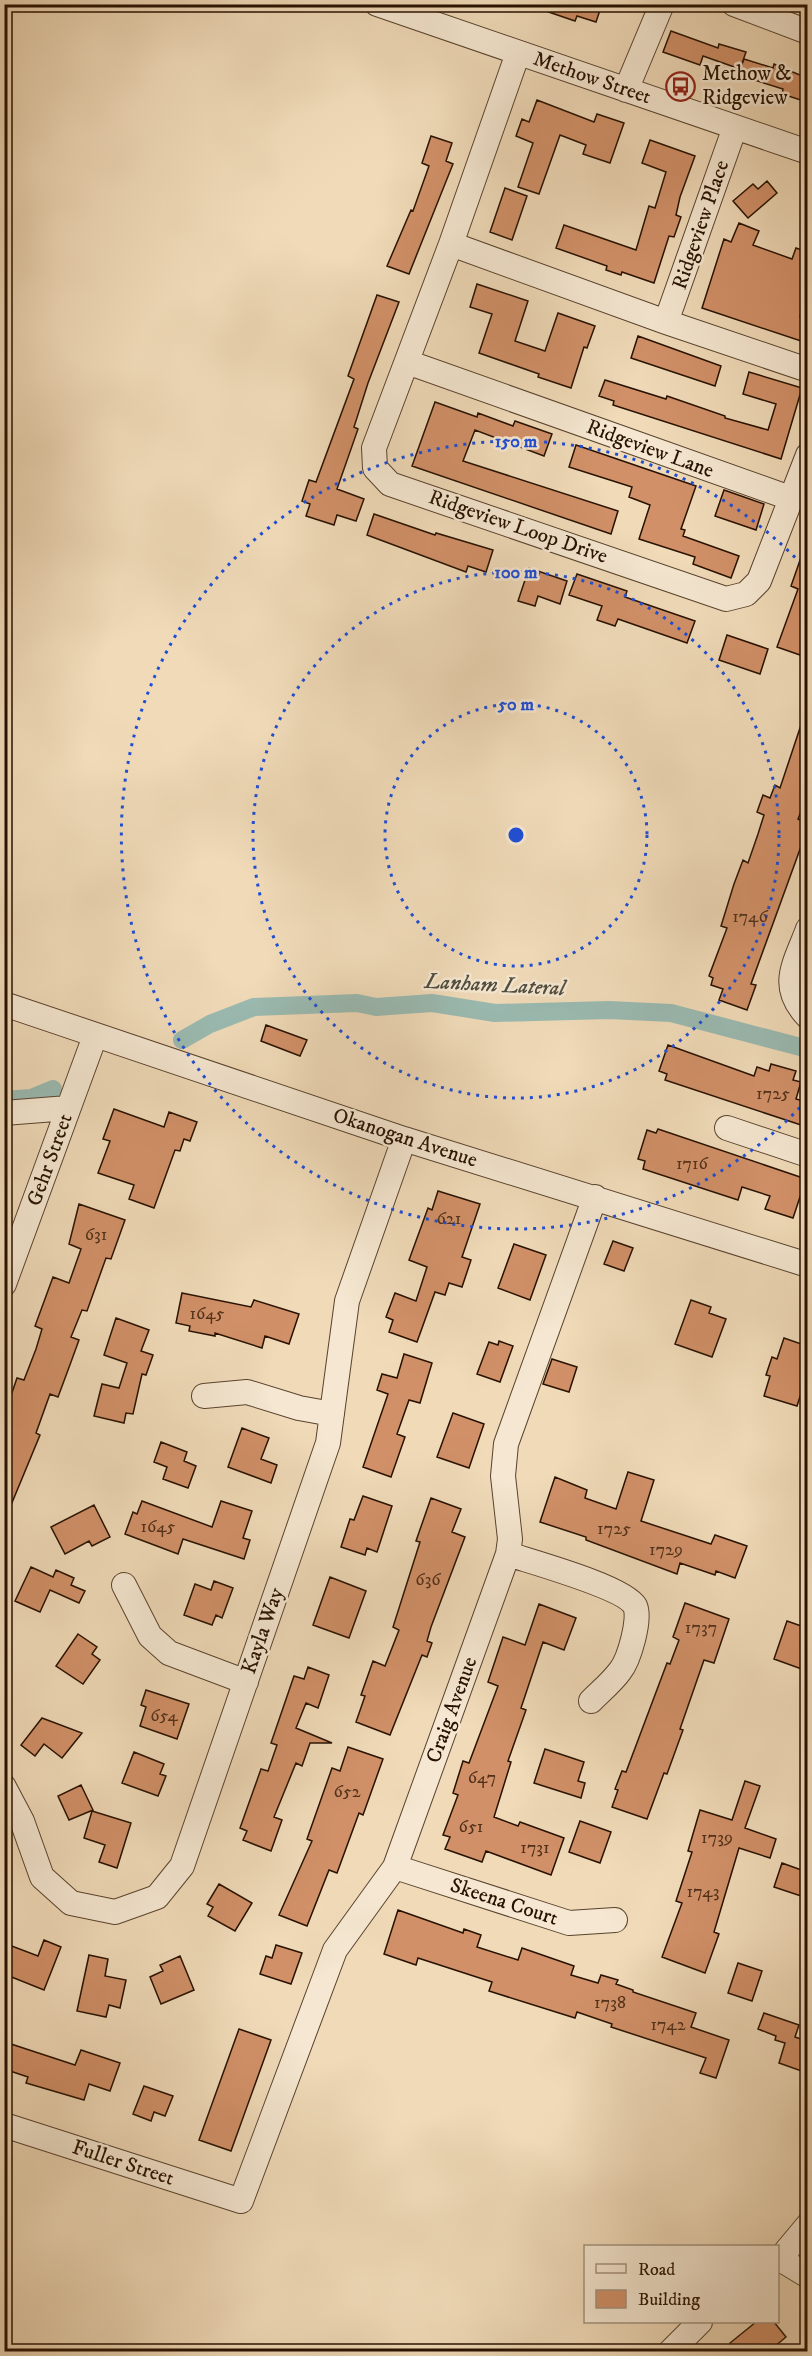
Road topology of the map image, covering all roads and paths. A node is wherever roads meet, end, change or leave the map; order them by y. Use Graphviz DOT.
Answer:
graph roads {
  1 [pos="662,4"];
  2 [pos="734,4"];
  3 [pos="381,5"];
  4 [pos="807,32"];
  5 [pos="518,53"];
  6 [pos="626,90"];
  7 [pos="735,127"];
  8 [pos="807,152"];
  9 [pos="451,244"];
  10 [pos="666,322"];
  11 [pos="407,362"];
  12 [pos="807,370"];
  13 [pos="807,455"];
  14 [pos="790,498"];
  15 [pos="807,929"];
  16 [pos="4,1005"];
  17 [pos="807,1017"];
  18 [pos="95,1036"];
  19 [pos="68,1108"];
  20 [pos="4,1113"];
  21 [pos="727,1128"];
  22 [pos="404,1139"];
  23 [pos="807,1155"];
  24 [pos="595,1197"];
  25 [pos="806,1258"];
  26 [pos="9,1260"];
  27 [pos="4,1284"];
  28 [pos="204,1396"];
  29 [pos="332,1414"];
  30 [pos="508,1554"];
  31 [pos="124,1585"];
  32 [pos="246,1682"];
  33 [pos="591,1701"];
  34 [pos="4,1787"];
  35 [pos="395,1867"];
  36 [pos="615,1920"];
  37 [pos="4,2125"];
  38 [pos="241,2201"];
  39 [pos="807,2225"];
  40 [pos="779,2259"];
  41 [pos="779,2261"];
  42 [pos="807,2276"];
  43 [pos="699,2323"];
  44 [pos="670,2352"];
  1 -- 6 [label="street"];
  2 -- 4 [label="street"];
  3 -- 5 [label="street, Methow Street"];
  5 -- 6 [label="street, Methow Street"];
  5 -- 9 [label="street, Ridgeview Loop Drive"];
  6 -- 7 [label="street, Methow Street"];
  7 -- 8 [label="street, Methow Street"];
  7 -- 10 [label="street, Ridgeview Place"];
  9 -- 10 [label="street"];
  9 -- 11 [label="street, Ridgeview Loop Drive"];
  10 -- 12 [label="street"];
  11 -- 14 [label="street, Ridgeview Lane"];
  11 -- 14 [label="street, Ridgeview Loop Drive"];
  13 -- 14 [label="street, Ridgeview Loop Drive"];
  15 -- 17 [label="street"];
  16 -- 18 [label="street, Okanogan Avenue"];
  18 -- 19 [label="street, Gehr Street"];
  18 -- 22 [label="street, Okanogan Avenue"];
  19 -- 20 [label="street"];
  19 -- 26 [label="street, Gehr Street"];
  21 -- 23 [label="street"];
  22 -- 24 [label="street, Okanogan Avenue"];
  22 -- 29 [label="street, Kayla Way"];
  24 -- 25 [label="street, Okanogan Avenue"];
  24 -- 30 [label="street, Craig Avenue"];
  26 -- 27 [label="street, Gehr Street"];
  28 -- 29 [label="street"];
  29 -- 32 [label="street, Kayla Way"];
  30 -- 33 [label="street"];
  30 -- 35 [label="street, Craig Avenue"];
  31 -- 32 [label="street"];
  32 -- 34 [label="street, Kayla Way"];
  35 -- 36 [label="street, Skeena Court"];
  35 -- 38 [label="street, Craig Avenue"];
  37 -- 38 [label="street, Fuller Street"];
  39 -- 40 [label="street"];
  41 -- 42 [label="street"];
  43 -- 44 [label="street"];
}
